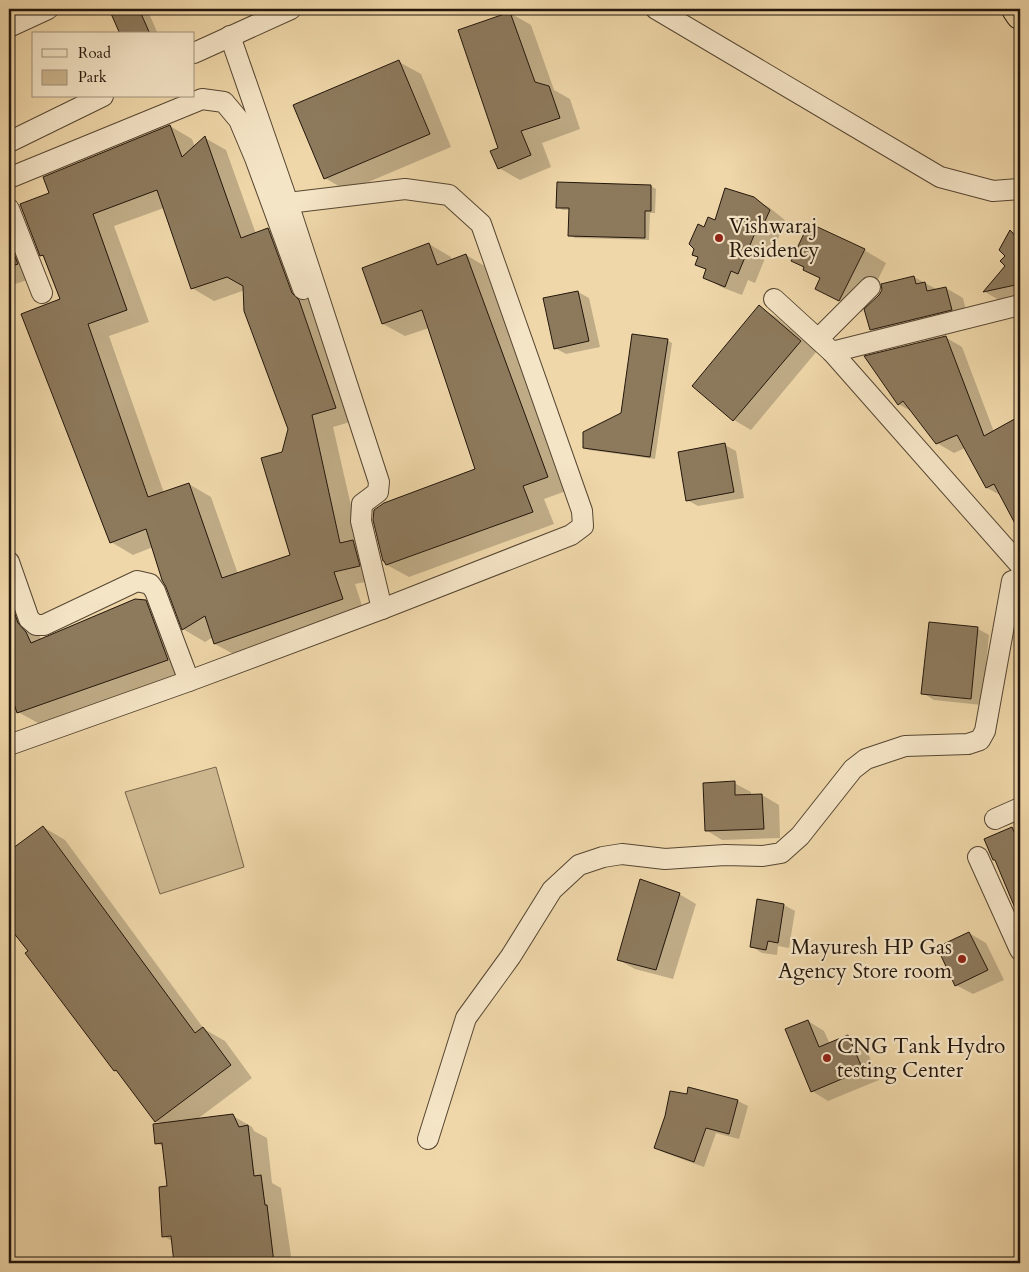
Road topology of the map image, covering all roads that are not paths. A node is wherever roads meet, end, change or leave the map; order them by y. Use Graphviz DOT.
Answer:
graph roads {
  1 [pos="48,9"];
  2 [pos="291,9"];
  3 [pos="656,9"];
  4 [pos="1016,9"];
  5 [pos="1020,14"];
  6 [pos="9,27"];
  7 [pos="230,36"];
  8 [pos="195,53"];
  9 [pos="100,98"];
  10 [pos="9,142"];
  11 [pos="9,178"];
  12 [pos="1020,189"];
  13 [pos="288,202"];
  14 [pos="9,209"];
  15 [pos="870,286"];
  16 [pos="42,293"];
  17 [pos="774,299"];
  18 [pos="307,302"];
  19 [pos="1020,305"];
  20 [pos="825,346"];
  21 [pos="9,562"];
  22 [pos="1020,565"];
  23 [pos="1020,578"];
  24 [pos="13,589"];
  25 [pos="382,609"];
  26 [pos="189,681"];
  27 [pos="9,745"];
  28 [pos="1020,808"];
  29 [pos="995,819"];
  30 [pos="978,857"];
  31 [pos="1020,950"];
  32 [pos="428,1139"];
  1 -- 6 [label="street"];
  2 -- 7 [label="street"];
  3 -- 12 [label="street"];
  4 -- 5 [label="highway"];
  7 -- 8 [label="street"];
  7 -- 13 [label="street"];
  9 -- 10 [label="street"];
  11 -- 18 [label="street"];
  13 -- 25 [label="street"];
  13 -- 25 [label="street"];
  14 -- 16 [label="street"];
  15 -- 20 [label="street"];
  17 -- 20 [label="street"];
  19 -- 20 [label="street"];
  20 -- 22 [label="street"];
  21 -- 24 [label="street"];
  23 -- 32 [label="street"];
  24 -- 26 [label="street"];
  25 -- 26 [label="street"];
  26 -- 27 [label="street"];
  28 -- 29 [label="street"];
  30 -- 31 [label="street"];
}
